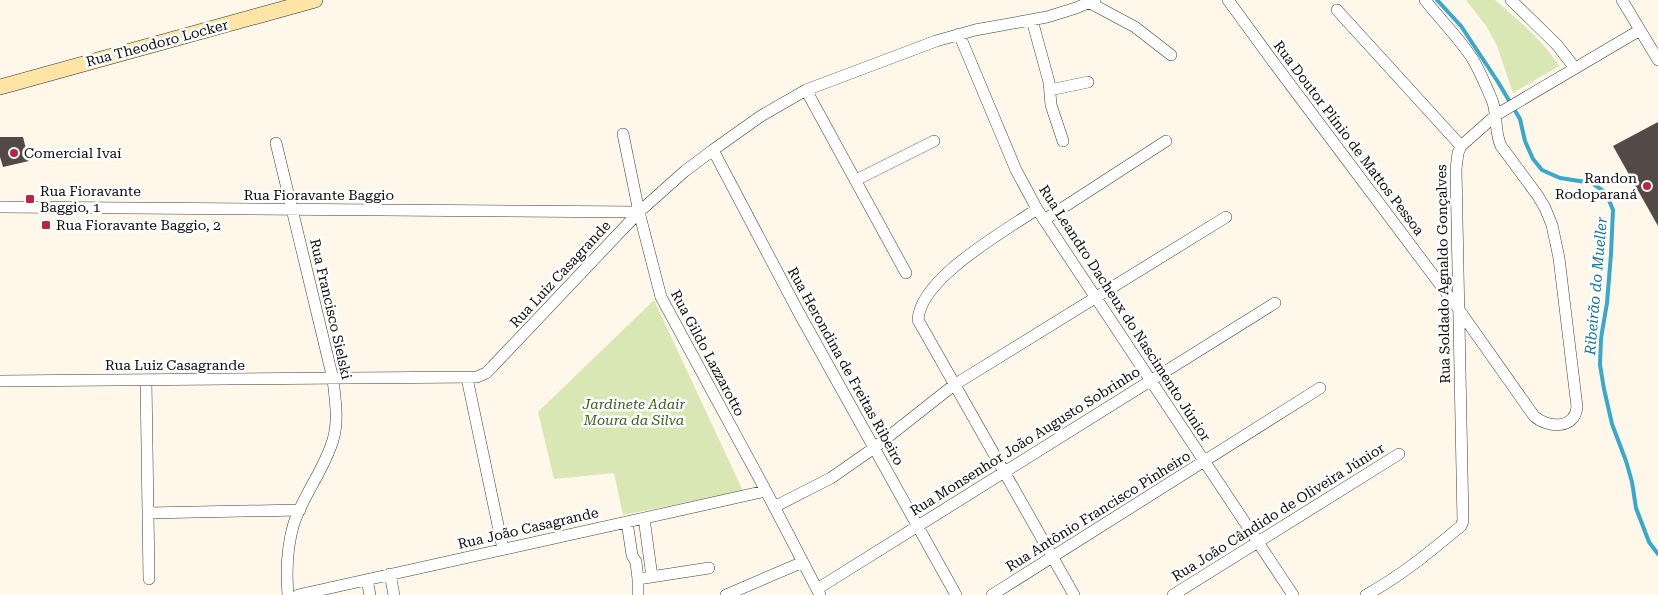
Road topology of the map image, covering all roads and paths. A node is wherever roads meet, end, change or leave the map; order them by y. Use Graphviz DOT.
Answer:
graph roads {
  1 [pos="315,0"];
  2 [pos="1228,0"];
  3 [pos="1425,0"];
  4 [pos="1512,0"];
  5 [pos="1622,0"];
  6 [pos="1092,2"];
  7 [pos="1337,10"];
  8 [pos="1032,20"];
  9 [pos="1640,30"];
  10 [pos="959,34"];
  11 [pos="1653,41"];
  12 [pos="1171,56"];
  13 [pos="1658,60"];
  14 [pos="1576,68"];
  15 [pos="1088,82"];
  16 [pos="0,87"];
  17 [pos="806,90"];
  18 [pos="1050,90"];
  19 [pos="1501,112"];
  20 [pos="623,134"];
  21 [pos="934,141"];
  22 [pos="1063,141"];
  23 [pos="1166,141"];
  24 [pos="276,143"];
  25 [pos="1461,146"];
  26 [pos="713,150"];
  27 [pos="856,180"];
  28 [pos="0,207"];
  29 [pos="1037,209"];
  30 [pos="292,210"];
  31 [pos="639,212"];
  32 [pos="1226,217"];
  33 [pos="1044,220"];
  34 [pos="906,272"];
  35 [pos="1096,297"];
  36 [pos="1275,302"];
  37 [pos="1457,307"];
  38 [pos="467,378"];
  39 [pos="334,379"];
  40 [pos="146,380"];
  41 [pos="1150,380"];
  42 [pos="0,381"];
  43 [pos="954,385"];
  44 [pos="1320,388"];
  45 [pos="874,448"];
  46 [pos="1399,454"];
  47 [pos="1204,462"];
  48 [pos="1004,472"];
  49 [pos="766,491"];
  50 [pos="774,507"];
  51 [pos="300,510"];
  52 [pos="148,513"];
  53 [pos="644,518"];
  54 [pos="628,522"];
  55 [pos="918,526"];
  56 [pos="1258,542"];
  57 [pos="503,549"];
  58 [pos="1053,557"];
  59 [pos="803,562"];
  60 [pos="710,568"];
  61 [pos="390,574"];
  62 [pos="652,577"];
  63 [pos="149,579"];
  64 [pos="638,579"];
  65 [pos="367,580"];
  66 [pos="818,592"];
  67 [pos="288,595"];
  68 [pos="298,595"];
  69 [pos="370,595"];
  70 [pos="394,595"];
  71 [pos="638,595"];
  72 [pos="726,595"];
  73 [pos="956,595"];
  74 [pos="992,595"];
  75 [pos="1074,595"];
  76 [pos="1173,595"];
  77 [pos="1293,595"];
  78 [pos="1366,595"];
  1 -- 16 [label="main road, Rua Theodoro Locker"];
  2 -- 37 [label="street, Rua Doutor Plínio de Mattos Pessoa"];
  3 -- 19 [label="street"];
  4 -- 14 [label="street"];
  5 -- 9 [label="street"];
  6 -- 8 [label="street, Rua Luiz Casagrande"];
  6 -- 12 [label="street"];
  7 -- 25 [label="street"];
  8 -- 10 [label="street, Rua Luiz Casagrande"];
  8 -- 18 [label="street"];
  9 -- 11 [label="street"];
  9 -- 14 [label="street"];
  10 -- 17 [label="street, Rua Luiz Casagrande"];
  10 -- 29 [label="street, Rua Leandro Dacheux do Nascimento Júnior"];
  11 -- 13 [label="street"];
  14 -- 19 [label="street"];
  15 -- 18 [label="street"];
  17 -- 26 [label="street, Rua Luiz Casagrande"];
  17 -- 27 [label="street"];
  18 -- 22 [label="street"];
  19 -- 25 [label="street"];
  19 -- 37 [label="street, Rua Doutor Plínio de Mattos Pessoa"];
  20 -- 31 [label="street, Rua Gildo Lazzarotto"];
  21 -- 27 [label="street"];
  23 -- 33 [label="street"];
  24 -- 30 [label="street, Rua Francisco Sielski"];
  25 -- 37 [label="street, Rua Soldado Agnaldo Gonçalves"];
  26 -- 31 [label="street, Rua Luiz Casagrande"];
  26 -- 45 [label="street, Rua Herondina de Freitas Ribeiro"];
  27 -- 34 [label="street"];
  28 -- 30 [label="street, Rua Fioravante Baggio"];
  29 -- 33 [label="street, Rua Leandro Dacheux do Nascimento Júnior"];
  29 -- 43 [label="street"];
  30 -- 31 [label="street, Rua Fioravante Baggio"];
  30 -- 39 [label="street, Rua Francisco Sielski"];
  31 -- 38 [label="street, Rua Luiz Casagrande"];
  31 -- 49 [label="street, Rua Gildo Lazzarotto"];
  32 -- 35 [label="street"];
  33 -- 35 [label="street, Rua Leandro Dacheux do Nascimento Júnior"];
  35 -- 41 [label="street, Rua Leandro Dacheux do Nascimento Júnior"];
  35 -- 43 [label="street"];
  36 -- 41 [label="street, Rua Monsenhor João Augusto Sobrinho"];
  37 -- 78 [label="street, Rua Soldado Agnaldo Gonçalves"];
  38 -- 39 [label="street, Rua Luiz Casagrande"];
  38 -- 57 [label="street"];
  39 -- 40 [label="street, Rua Luiz Casagrande"];
  39 -- 51 [label="street, Rua Francisco Sielski"];
  40 -- 42 [label="street, Rua Luiz Casagrande"];
  40 -- 52 [label="street"];
  41 -- 47 [label="street, Rua Leandro Dacheux do Nascimento Júnior"];
  41 -- 48 [label="street, Rua Monsenhor João Augusto Sobrinho"];
  43 -- 45 [label="street"];
  43 -- 48 [label="street"];
  44 -- 47 [label="street, Rua Antônio Francisco Pinheiro"];
  45 -- 50 [label="street"];
  45 -- 55 [label="street, Rua Herondina de Freitas Ribeiro"];
  46 -- 56 [label="street, Rua João Cândido de Oliveira Júnior"];
  47 -- 56 [label="street, Rua Leandro Dacheux do Nascimento Júnior"];
  47 -- 58 [label="street, Rua Antônio Francisco Pinheiro"];
  48 -- 55 [label="street, Rua Monsenhor João Augusto Sobrinho"];
  48 -- 58 [label="street"];
  49 -- 50 [label="street, Rua Gildo Lazzarotto"];
  49 -- 53 [label="street, Rua João Casagrande"];
  50 -- 59 [label="street, Rua Gildo Lazzarotto"];
  51 -- 52 [label="street"];
  51 -- 67 [label="street, Rua Francisco Sielski"];
  52 -- 63 [label="street"];
  53 -- 54 [label="street, Rua João Casagrande"];
  53 -- 62 [label="street"];
  54 -- 57 [label="street, Rua João Casagrande"];
  54 -- 64 [label="street"];
  55 -- 66 [label="street, Rua Monsenhor João Augusto Sobrinho"];
  55 -- 73 [label="street, Rua Herondina de Freitas Ribeiro"];
  56 -- 76 [label="street, Rua João Cândido de Oliveira Júnior"];
  56 -- 77 [label="street, Rua Leandro Dacheux do Nascimento Júnior"];
  57 -- 61 [label="street, Rua João Casagrande"];
  58 -- 74 [label="street, Rua Antônio Francisco Pinheiro"];
  58 -- 75 [label="street"];
  59 -- 66 [label="street, Rua Gildo Lazzarotto"];
  59 -- 72 [label="street"];
  60 -- 62 [label="street"];
  61 -- 65 [label="street, Rua João Casagrande"];
  61 -- 70 [label="street"];
  62 -- 64 [label="street"];
  64 -- 71 [label="street"];
  65 -- 68 [label="street, Rua João Casagrande"];
  65 -- 69 [label="street"];
}
